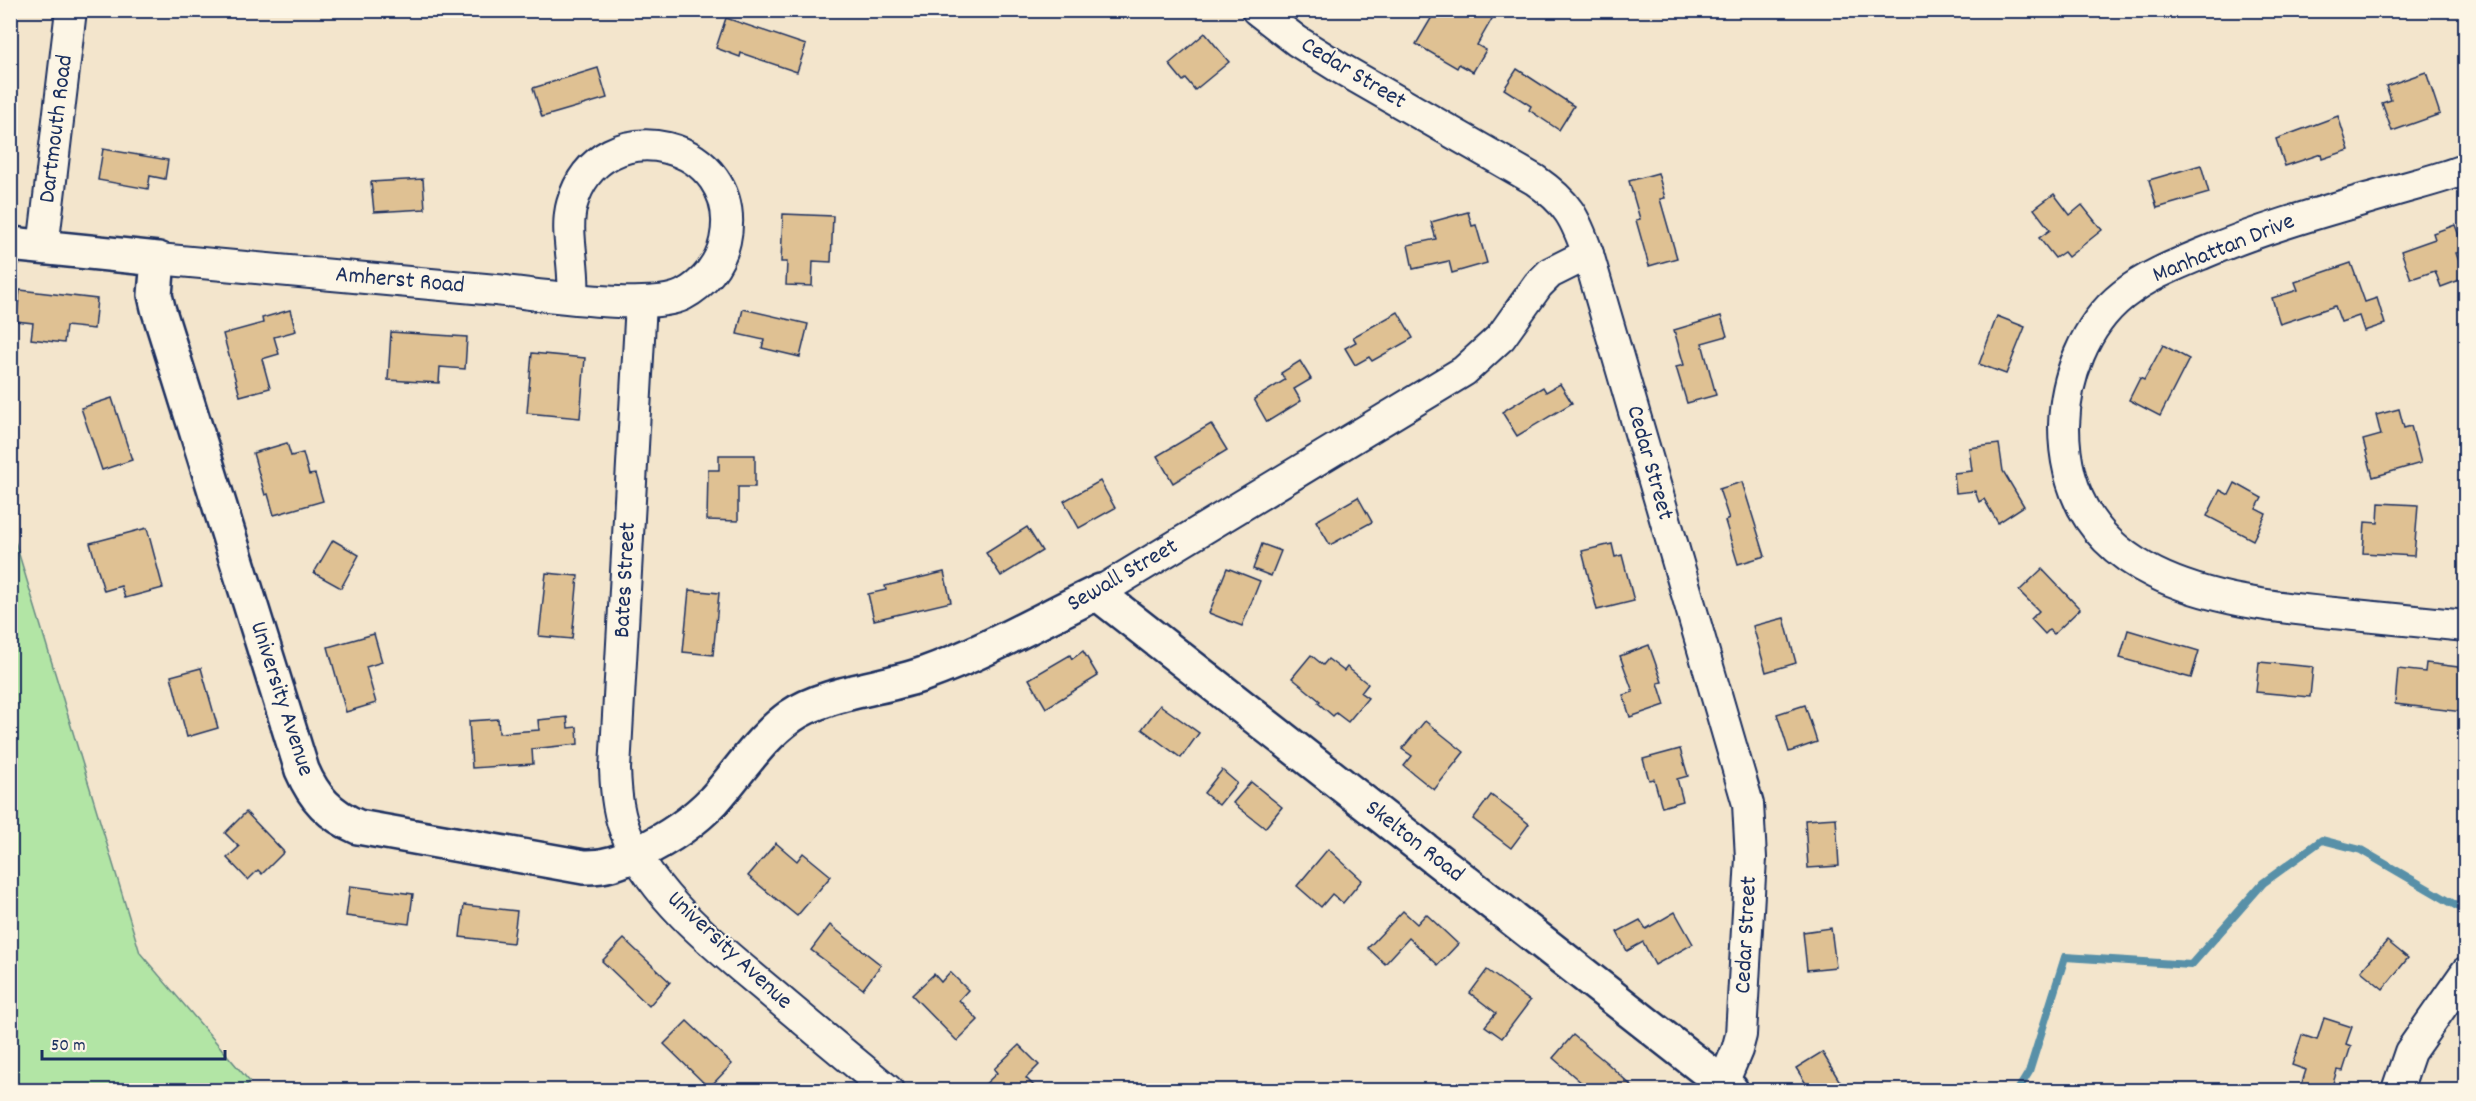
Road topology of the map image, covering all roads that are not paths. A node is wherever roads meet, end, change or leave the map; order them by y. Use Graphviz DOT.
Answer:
graph roads {
  1 [pos="71,10"];
  2 [pos="1257,10"];
  3 [pos="2466,169"];
  4 [pos="10,244"];
  5 [pos="43,248"];
  6 [pos="1588,254"];
  7 [pos="158,259"];
  8 [pos="573,297"];
  9 [pos="641,303"];
  10 [pos="1099,592"];
  11 [pos="2466,626"];
  12 [pos="636,854"];
  13 [pos="2466,972"];
  14 [pos="1727,1087"];
  15 [pos="888,1090"];
  16 [pos="2397,1090"];
  1 -- 5 [label="street, Dartmouth Road"];
  2 -- 6 [label="street, Cedar Street"];
  3 -- 11 [label="street, Manhattan Drive"];
  4 -- 5 [label="street"];
  5 -- 7 [label="street"];
  6 -- 10 [label="street, Sewall Street"];
  6 -- 14 [label="street, Cedar Street"];
  7 -- 8 [label="street, Amherst Road"];
  7 -- 12 [label="street, University Avenue"];
  8 -- 9 [label="street, Amherst Road"];
  8 -- 9 [label="street"];
  9 -- 12 [label="street, Bates Street"];
  10 -- 12 [label="street, Sewall Street"];
  10 -- 14 [label="street, Skelton Road"];
  12 -- 15 [label="street, University Avenue"];
  13 -- 16 [label="street"];
}
